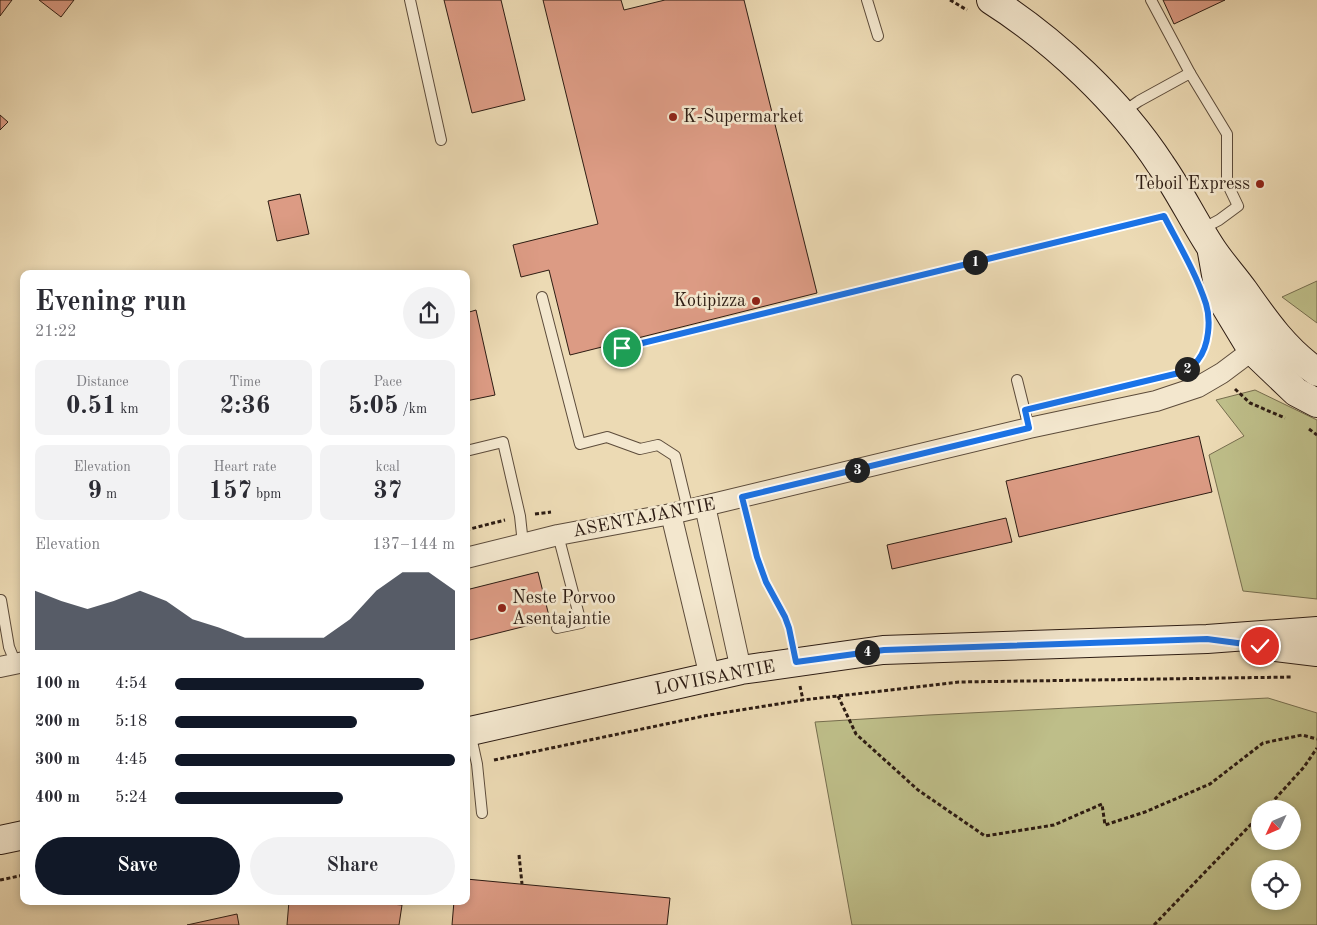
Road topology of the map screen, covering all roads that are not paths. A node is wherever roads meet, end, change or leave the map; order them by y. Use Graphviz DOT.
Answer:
graph roads {
  1 [pos="410,0"];
  2 [pos="866,0"];
  3 [pos="1151,0"];
  4 [pos="982,8"];
  5 [pos="878,36"];
  6 [pos="1190,73"];
  7 [pos="1122,113"];
  8 [pos="441,140"];
  9 [pos="1206,239"];
  10 [pos="542,297"];
  11 [pos="1274,334"];
  12 [pos="1252,350"];
  13 [pos="1317,372"];
  14 [pos="1017,380"];
  15 [pos="1317,403"];
  16 [pos="1029,428"];
  17 [pos="470,450"];
  18 [pos="688,510"];
  19 [pos="558,535"];
  20 [pos="523,544"];
  21 [pos="470,557"];
  22 [pos="1,600"];
  23 [pos="558,628"];
  24 [pos="1317,631"];
  25 [pos="1207,639"];
  26 [pos="1317,652"];
  27 [pos="13,664"];
  28 [pos="741,670"];
  29 [pos="710,677"];
  30 [pos="470,732"];
  31 [pos="470,739"];
  32 [pos="482,813"];
  33 [pos="20,836"];
  34 [pos="0,840"];
  1 -- 8 [label="lane"];
  2 -- 5 [label="lane"];
  3 -- 6 [label="lane"];
  4 -- 7 [label="main road"];
  6 -- 7 [label="lane"];
  6 -- 9 [label="lane"];
  7 -- 9 [label="main road"];
  9 -- 11 [label="main road"];
  9 -- 12 [label="main road"];
  10 -- 18 [label="lane"];
  11 -- 12 [label="street, ASENTAJANTIE"];
  11 -- 13 [label="main road"];
  12 -- 15 [label="main road"];
  12 -- 16 [label="street, ASENTAJANTIE"];
  14 -- 16 [label="lane"];
  16 -- 18 [label="street, ASENTAJANTIE"];
  17 -- 20 [label="lane"];
  18 -- 19 [label="street, ASENTAJANTIE"];
  18 -- 28 [label="street"];
  18 -- 29 [label="street"];
  19 -- 20 [label="street, ASENTAJANTIE"];
  19 -- 23 [label="lane"];
  20 -- 21 [label="street, ASENTAJANTIE"];
  22 -- 27 [label="lane"];
  24 -- 25 [label="main road, LOVIISANTIE"];
  25 -- 26 [label="main road, LOVIISANTIE"];
  25 -- 28 [label="main road, LOVIISANTIE"];
  28 -- 29 [label="main road, LOVIISANTIE"];
  29 -- 30 [label="main road, LOVIISANTIE"];
  31 -- 32 [label="lane"];
  33 -- 34 [label="main road"];
}
